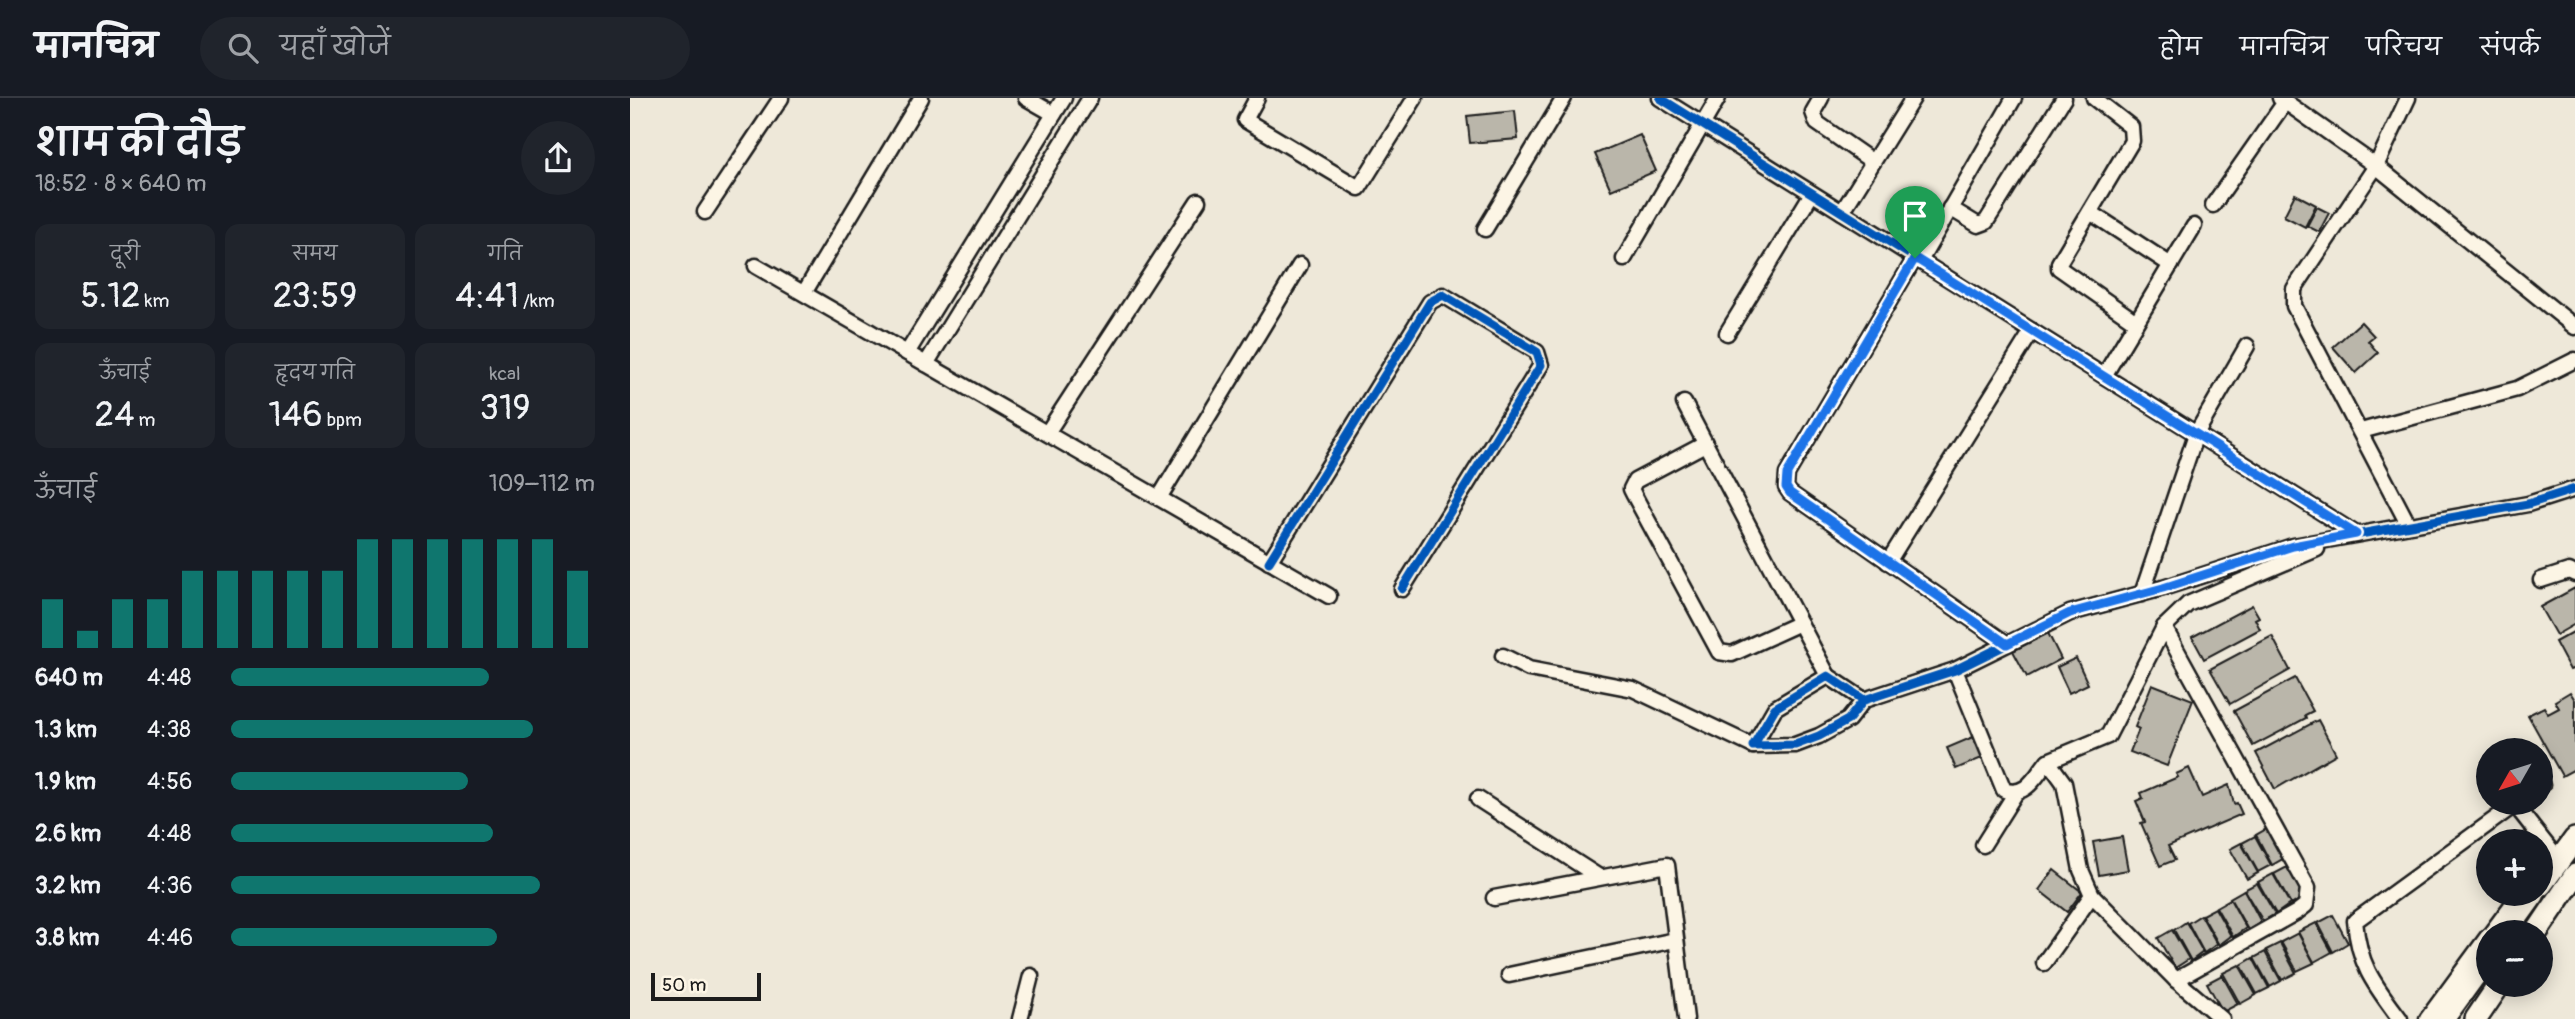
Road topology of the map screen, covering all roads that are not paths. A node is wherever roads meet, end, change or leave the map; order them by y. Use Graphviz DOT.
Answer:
graph roads {
  1 [pos="781,98"];
  2 [pos="921,98"];
  3 [pos="1026,98"];
  4 [pos="1064,98"];
  5 [pos="1090,98"];
  6 [pos="1257,98"];
  7 [pos="1415,98"];
  8 [pos="1564,98"];
  9 [pos="1660,98"];
  10 [pos="1718,98"];
  11 [pos="1821,98"];
  12 [pos="1913,98"];
  13 [pos="2014,98"];
  14 [pos="2064,98"];
  15 [pos="2094,98"];
  16 [pos="2408,98"];
  17 [pos="2283,100"];
  18 [pos="1054,114"];
  19 [pos="1702,124"];
  20 [pos="1873,162"];
  21 [pos="2375,166"];
  22 [pos="1811,195"];
  23 [pos="1198,201"];
  24 [pos="2213,205"];
  25 [pos="1950,208"];
  26 [pos="705,212"];
  27 [pos="1842,212"];
  28 [pos="2090,212"];
  29 [pos="2194,226"];
  30 [pos="1485,229"];
  31 [pos="1624,259"];
  32 [pos="1917,259"];
  33 [pos="1300,265"];
  34 [pos="2171,265"];
  35 [pos="757,266"];
  36 [pos="804,293"];
  37 [pos="2136,322"];
  38 [pos="2575,327"];
  39 [pos="2032,331"];
  40 [pos="1727,333"];
  41 [pos="2247,346"];
  42 [pos="907,353"];
  43 [pos="2575,360"];
  44 [pos="926,364"];
  45 [pos="2104,376"];
  46 [pos="1684,403"];
  47 [pos="2361,431"];
  48 [pos="1047,433"];
  49 [pos="2196,434"];
  50 [pos="1705,444"];
  51 [pos="2575,489"];
  52 [pos="1159,498"];
  53 [pos="2408,524"];
  54 [pos="2356,534"];
  55 [pos="2317,549"];
  56 [pos="1269,562"];
  57 [pos="1888,562"];
  58 [pos="2575,574"];
  59 [pos="2541,580"];
  60 [pos="1402,589"];
  61 [pos="2142,594"];
  62 [pos="1329,596"];
  63 [pos="1800,623"];
  64 [pos="2164,627"];
  65 [pos="2007,644"];
  66 [pos="1503,656"];
  67 [pos="1955,670"];
  68 [pos="1828,676"];
  69 [pos="1864,700"];
  70 [pos="1753,746"];
  71 [pos="2048,761"];
  72 [pos="2015,794"];
  73 [pos="1478,799"];
  74 [pos="2499,816"];
  75 [pos="2575,839"];
  76 [pos="1983,845"];
  77 [pos="2553,869"];
  78 [pos="2575,876"];
  79 [pos="1599,877"];
  80 [pos="2092,895"];
  81 [pos="1494,898"];
  82 [pos="2545,920"];
  83 [pos="1675,940"];
  84 [pos="2476,954"];
  85 [pos="2044,962"];
  86 [pos="2476,974"];
  87 [pos="1509,975"];
  88 [pos="1031,976"];
  89 [pos="2176,980"];
  90 [pos="2491,997"];
  91 [pos="1020,1019"];
  92 [pos="1686,1019"];
  93 [pos="2222,1019"];
  94 [pos="2400,1019"];
  95 [pos="2427,1019"];
  96 [pos="2443,1019"];
  97 [pos="2476,1019"];
  1 -- 26 [label="street"];
  2 -- 36 [label="street"];
  3 -- 18 [label="street"];
  4 -- 18 [label="street"];
  5 -- 44 [label="street"];
  6 -- 7 [label="street"];
  8 -- 30 [label="street"];
  9 -- 19 [label="street"];
  10 -- 19 [label="street"];
  11 -- 20 [label="street"];
  12 -- 20 [label="street"];
  13 -- 25 [label="street"];
  14 -- 25 [label="street"];
  15 -- 28 [label="street"];
  16 -- 21 [label="street"];
  17 -- 21 [label="street"];
  17 -- 24 [label="street"];
  18 -- 42 [label="street"];
  19 -- 22 [label="street"];
  19 -- 31 [label="street"];
  20 -- 27 [label="street"];
  21 -- 38 [label="street"];
  21 -- 47 [label="street"];
  22 -- 27 [label="street"];
  22 -- 40 [label="street"];
  23 -- 48 [label="street"];
  25 -- 32 [label="street"];
  27 -- 32 [label="street"];
  28 -- 34 [label="street"];
  28 -- 37 [label="street"];
  29 -- 34 [label="street"];
  32 -- 39 [label="street"];
  32 -- 57 [label="street"];
  33 -- 52 [label="street"];
  34 -- 37 [label="street"];
  35 -- 36 [label="street"];
  36 -- 42 [label="street"];
  37 -- 45 [label="street"];
  39 -- 45 [label="street"];
  39 -- 57 [label="street"];
  41 -- 49 [label="street"];
  42 -- 44 [label="street"];
  43 -- 47 [label="street"];
  44 -- 48 [label="street"];
  45 -- 49 [label="street"];
  46 -- 50 [label="street"];
  47 -- 53 [label="street"];
  48 -- 52 [label="street"];
  49 -- 54 [label="street"];
  49 -- 61 [label="street"];
  50 -- 63 [label="street"];
  50 -- 63 [label="street"];
  51 -- 53 [label="street"];
  52 -- 56 [label="street"];
  53 -- 54 [label="street"];
  54 -- 61 [label="street"];
  55 -- 64 [label="street"];
  56 -- 60 [label="street"];
  56 -- 62 [label="street"];
  57 -- 65 [label="street"];
  58 -- 59 [label="street"];
  61 -- 65 [label="street"];
  63 -- 68 [label="street"];
  64 -- 71 [label="street"];
  64 -- 89 [label="street"];
  65 -- 67 [label="street"];
  66 -- 70 [label="street"];
  67 -- 69 [label="street"];
  67 -- 72 [label="street"];
  68 -- 69 [label="street"];
  68 -- 70 [label="street"];
  69 -- 70 [label="street"];
  71 -- 72 [label="street"];
  71 -- 80 [label="street"];
  72 -- 76 [label="street"];
  73 -- 79 [label="street"];
  74 -- 94 [label="street"];
  75 -- 77 [label="street"];
  78 -- 82 [label="street"];
  79 -- 81 [label="street"];
  79 -- 83 [label="street"];
  80 -- 85 [label="street"];
  80 -- 89 [label="street"];
  83 -- 87 [label="street"];
  83 -- 92 [label="street"];
  84 -- 95 [label="street"];
  86 -- 96 [label="street"];
  88 -- 91 [label="street"];
  89 -- 93 [label="street"];
  90 -- 97 [label="street"];
}
